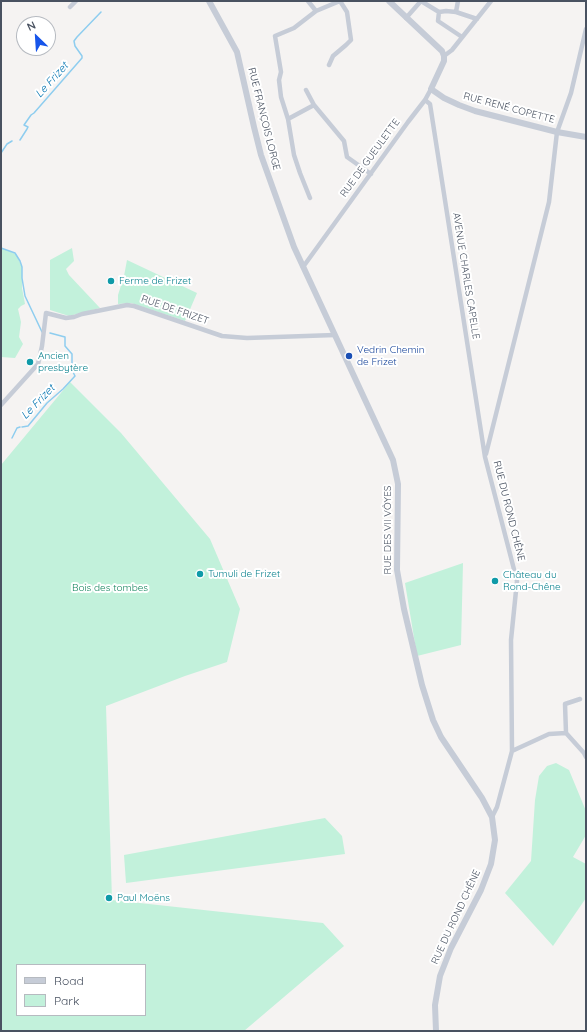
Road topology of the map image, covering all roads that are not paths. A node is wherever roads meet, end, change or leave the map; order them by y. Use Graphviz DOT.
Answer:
graph roads {
  1 [pos="76,1"];
  2 [pos="209,1"];
  3 [pos="308,1"];
  4 [pos="340,1"];
  5 [pos="389,1"];
  6 [pos="421,1"];
  7 [pos="458,1"];
  8 [pos="488,2"];
  9 [pos="70,7"];
  10 [pos="316,11"];
  11 [pos="439,12"];
  12 [pos="456,12"];
  13 [pos="406,18"];
  14 [pos="477,19"];
  15 [pos="586,29"];
  16 [pos="462,37"];
  17 [pos="444,56"];
  18 [pos="329,65"];
  19 [pos="431,89"];
  20 [pos="306,90"];
  21 [pos="426,100"];
  22 [pos="314,105"];
  23 [pos="288,119"];
  24 [pos="557,132"];
  25 [pos="586,137"];
  26 [pos="371,174"];
  27 [pos="310,198"];
  28 [pos="303,267"];
  29 [pos="335,335"];
  30 [pos="1,405"];
  31 [pos="485,457"];
  32 [pos="580,699"];
  33 [pos="566,733"];
  34 [pos="512,751"];
  35 [pos="586,757"];
  36 [pos="492,817"];
  37 [pos="436,1031"];
  1 -- 9 [label="street"];
  2 -- 28 [label="street, RUE FRANÇOIS LORGE"];
  3 -- 10 [label="street"];
  4 -- 10 [label="street"];
  4 -- 18 [label="street"];
  5 -- 13 [label="street"];
  6 -- 11 [label="street"];
  6 -- 13 [label="street"];
  7 -- 12 [label="street"];
  8 -- 14 [label="street"];
  10 -- 23 [label="street"];
  11 -- 12 [label="street"];
  11 -- 16 [label="street"];
  12 -- 14 [label="street"];
  13 -- 17 [label="street"];
  14 -- 16 [label="street"];
  15 -- 24 [label="street, RUE DU ROND CHÊNE"];
  16 -- 17 [label="street"];
  17 -- 19 [label="street, RUE DE GUEULETTE"];
  19 -- 21 [label="street, RUE DE GUEULETTE"];
  19 -- 24 [label="street, RUE RENÉ COPETTE"];
  20 -- 22 [label="street"];
  21 -- 26 [label="street, RUE DE GUEULETTE"];
  21 -- 31 [label="street, AVENUE CHARLES CAPELLE"];
  22 -- 23 [label="street"];
  22 -- 26 [label="street"];
  23 -- 27 [label="street"];
  24 -- 25 [label="street, RUE RENÉ COPETTE"];
  24 -- 31 [label="street, RUE DU ROND CHÊNE"];
  26 -- 28 [label="street, RUE DE GUEULETTE"];
  28 -- 29 [label="street, RUE DES VII VÔYES"];
  29 -- 30 [label="street, RUE DE FRIZET"];
  29 -- 36 [label="street, RUE DES VII VÔYES"];
  31 -- 34 [label="street, RUE DU ROND CHÊNE"];
  32 -- 33 [label="street"];
  33 -- 34 [label="street"];
  33 -- 35 [label="street"];
  34 -- 36 [label="street, RUE DU ROND CHÊNE"];
  36 -- 37 [label="street, RUE DU ROND CHÊNE"];
}
